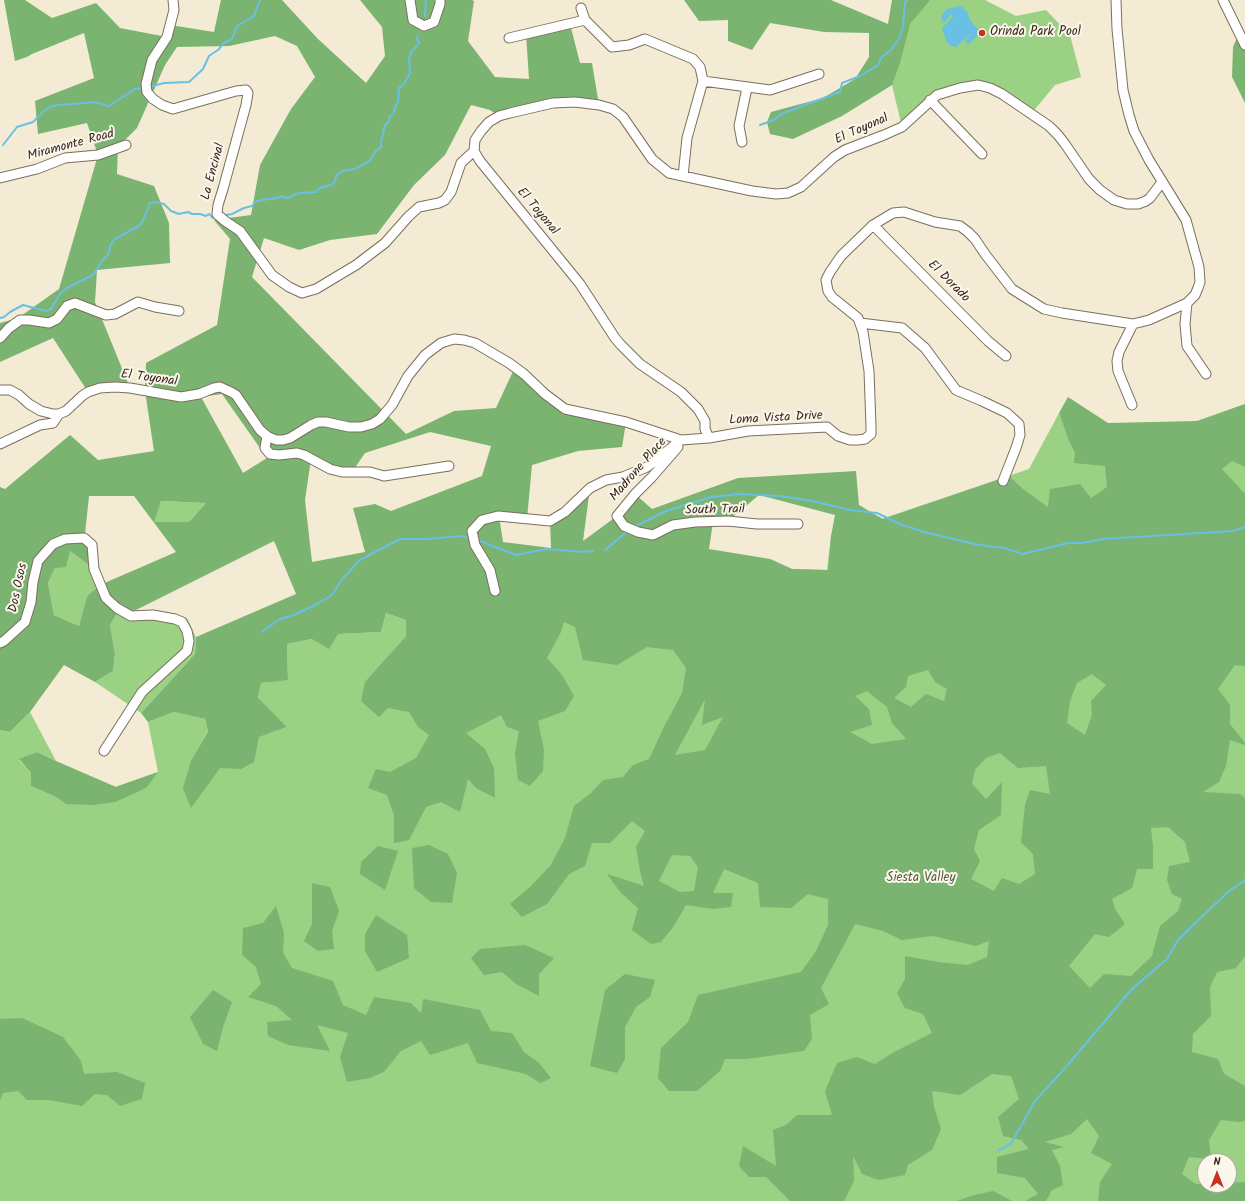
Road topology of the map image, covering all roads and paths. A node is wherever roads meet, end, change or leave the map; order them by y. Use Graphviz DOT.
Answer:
graph roads {
  1 [pos="173,0"];
  2 [pos="410,0"];
  3 [pos="440,0"];
  4 [pos="1116,0"];
  5 [pos="1223,0"];
  6 [pos="581,8"];
  7 [pos="585,20"];
  8 [pos="509,38"];
  9 [pos="1245,44"];
  10 [pos="819,74"];
  11 [pos="703,81"];
  12 [pos="747,88"];
  13 [pos="930,100"];
  14 [pos="742,142"];
  15 [pos="126,145"];
  16 [pos="474,151"];
  17 [pos="982,154"];
  18 [pos="683,176"];
  19 [pos="0,178"];
  20 [pos="1162,182"];
  21 [pos="874,225"];
  22 [pos="1187,303"];
  23 [pos="179,311"];
  24 [pos="860,323"];
  25 [pos="1134,324"];
  26 [pos="0,338"];
  27 [pos="1006,356"];
  28 [pos="1206,374"];
  29 [pos="0,390"];
  30 [pos="1132,405"];
  31 [pos="59,414"];
  32 [pos="267,436"];
  33 [pos="709,438"];
  34 [pos="681,440"];
  35 [pos="0,444"];
  36 [pos="449,466"];
  37 [pos="1003,481"];
  38 [pos="617,516"];
  39 [pos="798,524"];
  40 [pos="495,591"];
  41 [pos="0,643"];
  42 [pos="104,751"];
  1 -- 16 [label="street, La Encinal"];
  2 -- 3 [label="street"];
  4 -- 20 [label="street"];
  5 -- 9 [label="street"];
  6 -- 7 [label="street"];
  7 -- 8 [label="street"];
  7 -- 11 [label="street"];
  10 -- 12 [label="street"];
  11 -- 12 [label="street"];
  11 -- 18 [label="street"];
  12 -- 14 [label="street"];
  13 -- 17 [label="street"];
  13 -- 18 [label="street, El Toyonal"];
  13 -- 20 [label="street, El Toyonal"];
  15 -- 19 [label="street, Miramonte Road"];
  16 -- 18 [label="street, El Toyonal"];
  16 -- 33 [label="street, El Toyonal"];
  20 -- 22 [label="street"];
  21 -- 24 [label="street, Loma Vista Drive"];
  21 -- 25 [label="street, Loma Vista Drive"];
  21 -- 27 [label="street, El Dorado"];
  22 -- 25 [label="street, Loma Vista Drive"];
  22 -- 28 [label="street"];
  23 -- 26 [label="street"];
  24 -- 33 [label="street, Loma Vista Drive"];
  24 -- 37 [label="street"];
  25 -- 30 [label="street"];
  29 -- 31 [label="street"];
  31 -- 32 [label="street, El Toyonal"];
  31 -- 35 [label="street, El Toyonal"];
  32 -- 34 [label="street"];
  32 -- 36 [label="street"];
  33 -- 34 [label="street"];
  34 -- 38 [label="street, Madrone Place"];
  34 -- 40 [label="street"];
  38 -- 39 [label="street, South Trail"];
  41 -- 42 [label="street, Dos Osos"];
}
